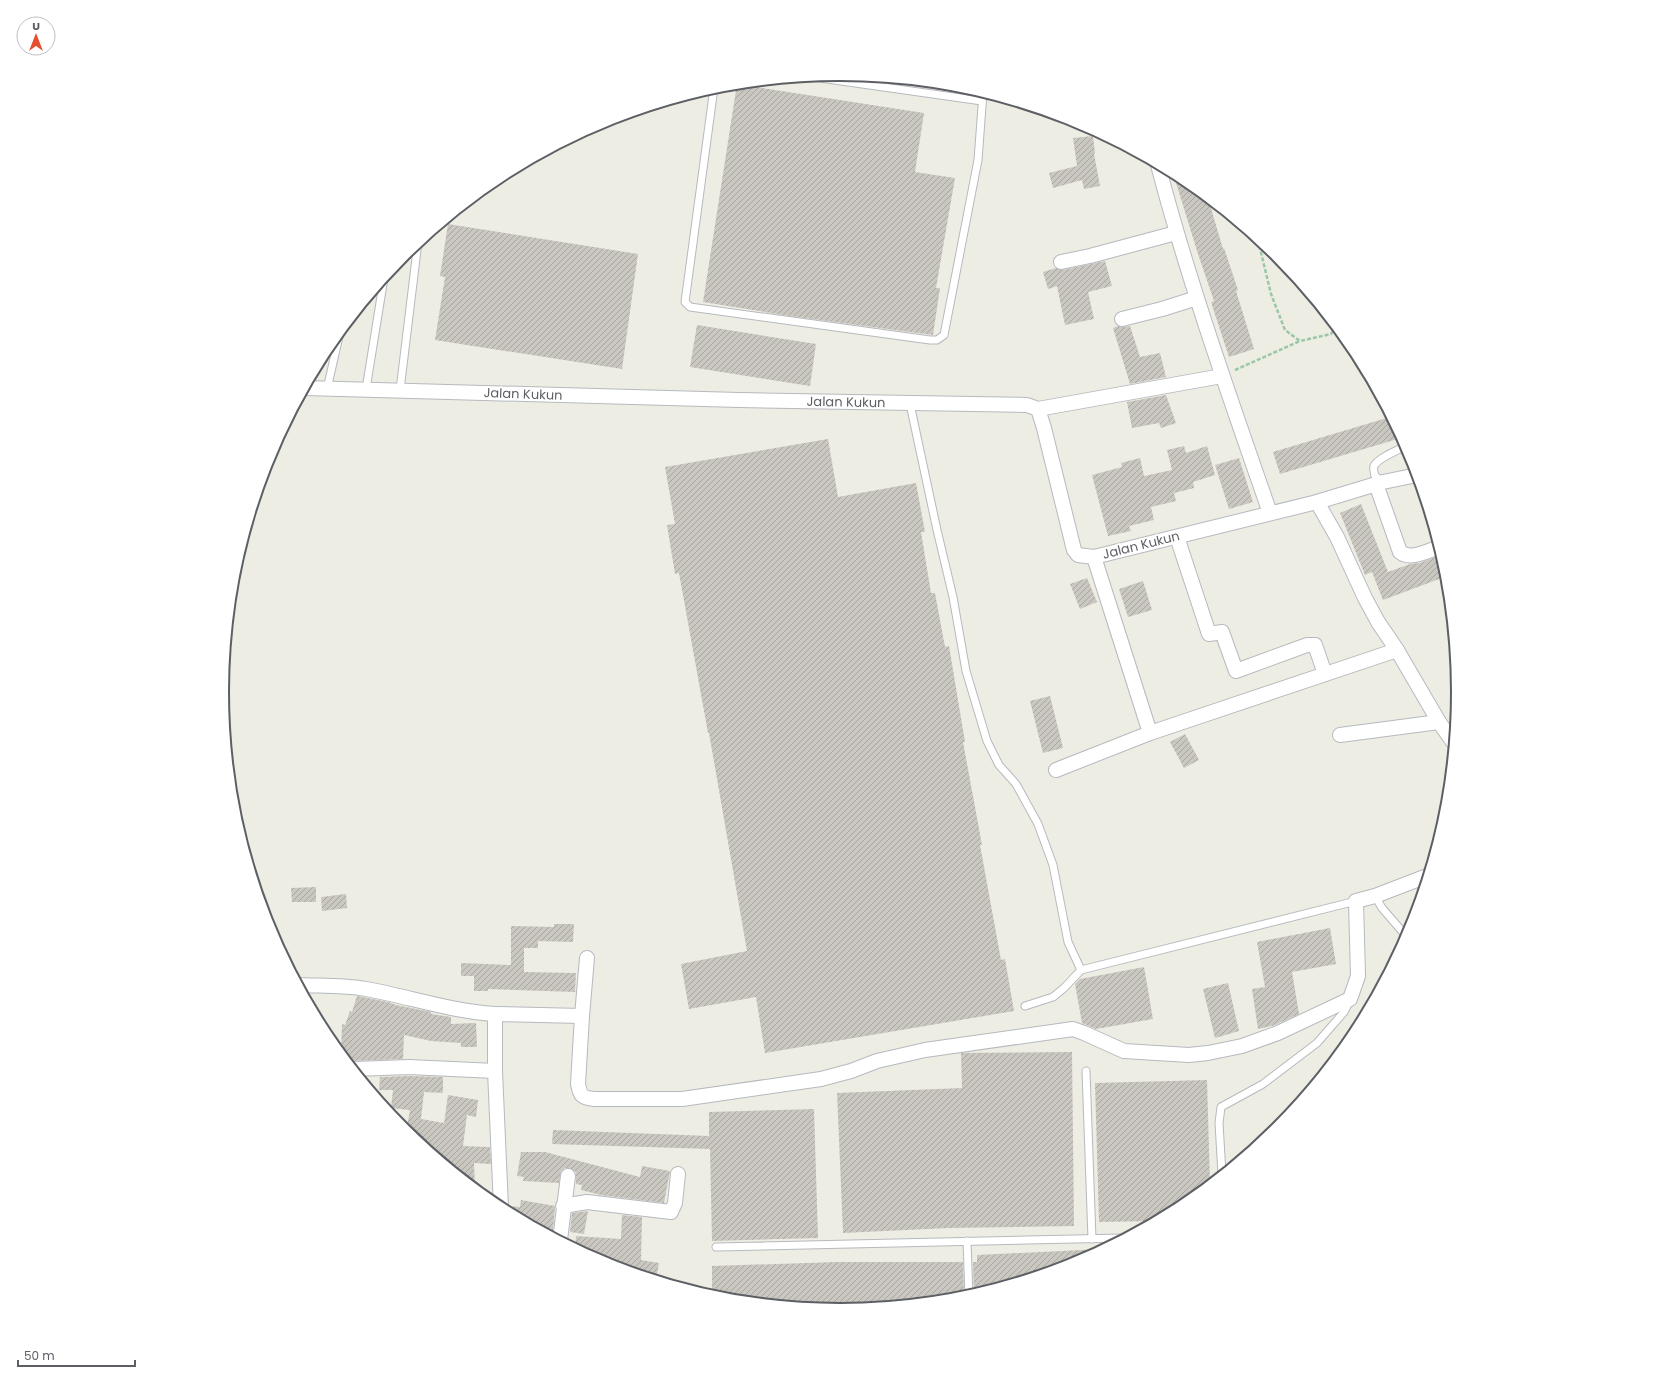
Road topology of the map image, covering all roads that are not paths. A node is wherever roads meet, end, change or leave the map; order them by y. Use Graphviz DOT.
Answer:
graph roads {
  1 [pos="842,81"];
  2 [pos="713,95"];
  3 [pos="982,101"];
  4 [pos="1160,172"];
  5 [pos="1176,233"];
  6 [pos="417,252"];
  7 [pos="1061,262"];
  8 [pos="379,292"];
  9 [pos="1197,298"];
  10 [pos="1122,318"];
  11 [pos="337,346"];
  12 [pos="1222,376"];
  13 [pos="310,388"];
  14 [pos="327,389"];
  15 [pos="366,389"];
  16 [pos="400,390"];
  17 [pos="910,404"];
  18 [pos="1038,409"];
  19 [pos="1400,449"];
  20 [pos="1411,476"];
  21 [pos="1380,483"];
  22 [pos="1317,502"];
  23 [pos="1270,513"];
  24 [pos="1177,537"];
  25 [pos="1433,549"];
  26 [pos="1094,557"];
  27 [pos="1397,650"];
  28 [pos="1325,674"];
  29 [pos="1439,722"];
  30 [pos="1150,733"];
  31 [pos="1340,735"];
  32 [pos="1450,737"];
  33 [pos="1056,770"];
  34 [pos="1422,878"];
  35 [pos="1375,896"];
  36 [pos="1356,901"];
  37 [pos="1402,931"];
  38 [pos="587,958"];
  39 [pos="1081,970"];
  40 [pos="305,985"];
  41 [pos="1350,999"];
  42 [pos="1025,1006"];
  43 [pos="495,1014"];
  44 [pos="582,1016"];
  45 [pos="359,1069"];
  46 [pos="495,1071"];
  47 [pos="1086,1071"];
  48 [pos="1222,1169"];
  49 [pos="678,1174"];
  50 [pos="568,1176"];
  51 [pos="501,1200"];
  52 [pos="564,1206"];
  53 [pos="561,1235"];
  54 [pos="1113,1238"];
  55 [pos="1092,1239"];
  56 [pos="967,1241"];
  57 [pos="716,1247"];
  58 [pos="969,1289"];
  1 -- 3 [label="lane"];
  2 -- 3 [label="lane"];
  4 -- 5 [label="street"];
  5 -- 7 [label="street"];
  5 -- 9 [label="street"];
  6 -- 16 [label="lane"];
  8 -- 15 [label="lane"];
  9 -- 10 [label="street"];
  9 -- 12 [label="street"];
  11 -- 14 [label="lane"];
  12 -- 18 [label="street"];
  12 -- 23 [label="street"];
  13 -- 14 [label="street, Jalan Kukun"];
  14 -- 15 [label="street, Jalan Kukun"];
  15 -- 16 [label="street, Jalan Kukun"];
  16 -- 17 [label="street, Jalan Kukun"];
  17 -- 18 [label="street, Jalan Kukun"];
  17 -- 39 [label="lane"];
  18 -- 26 [label="street, Jalan Kukun"];
  19 -- 21 [label="lane"];
  20 -- 21 [label="street, Jalan Kukun"];
  21 -- 22 [label="street, Jalan Kukun"];
  21 -- 25 [label="street"];
  22 -- 23 [label="street, Jalan Kukun"];
  22 -- 27 [label="street"];
  23 -- 24 [label="street, Jalan Kukun"];
  24 -- 26 [label="street, Jalan Kukun"];
  24 -- 28 [label="street"];
  26 -- 30 [label="street"];
  27 -- 28 [label="street"];
  27 -- 29 [label="street"];
  28 -- 30 [label="street"];
  29 -- 31 [label="street"];
  29 -- 32 [label="street"];
  30 -- 33 [label="street"];
  34 -- 35 [label="street"];
  35 -- 36 [label="street"];
  35 -- 37 [label="lane"];
  36 -- 39 [label="lane"];
  36 -- 41 [label="street"];
  38 -- 44 [label="street"];
  39 -- 42 [label="lane"];
  40 -- 43 [label="street"];
  41 -- 44 [label="street"];
  41 -- 48 [label="lane"];
  43 -- 44 [label="street"];
  43 -- 46 [label="street"];
  45 -- 46 [label="street"];
  46 -- 51 [label="street"];
  47 -- 55 [label="lane"];
  49 -- 52 [label="street"];
  50 -- 52 [label="street"];
  52 -- 53 [label="street"];
  54 -- 55 [label="lane"];
  55 -- 56 [label="lane"];
  56 -- 57 [label="lane"];
  56 -- 58 [label="lane"];
}
